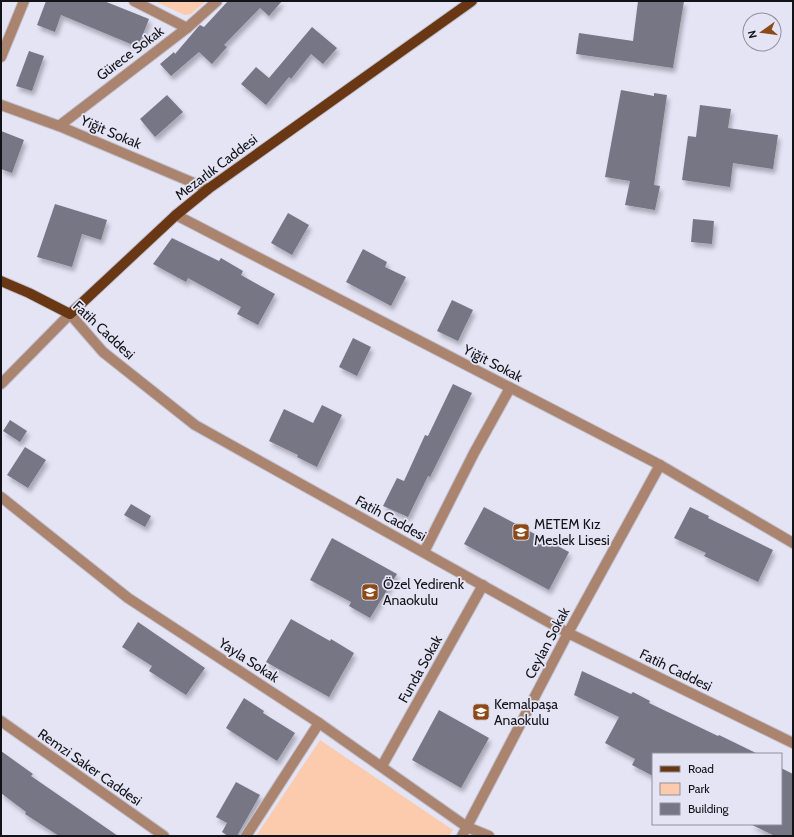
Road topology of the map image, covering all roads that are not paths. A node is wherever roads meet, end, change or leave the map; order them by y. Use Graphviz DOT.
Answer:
graph roads {
  1 [pos="24,1"];
  2 [pos="134,1"];
  3 [pos="217,1"];
  4 [pos="472,1"];
  5 [pos="187,28"];
  6 [pos="1,57"];
  7 [pos="1,105"];
  8 [pos="59,126"];
  9 [pos="208,188"];
  10 [pos="176,215"];
  11 [pos="1,281"];
  12 [pos="70,314"];
  13 [pos="1,384"];
  14 [pos="510,388"];
  15 [pos="660,465"];
  16 [pos="1,497"];
  17 [pos="793,543"];
  18 [pos="424,552"];
  19 [pos="483,585"];
  20 [pos="568,632"];
  21 [pos="1,721"];
  22 [pos="319,723"];
  23 [pos="793,743"];
  24 [pos="382,766"];
  25 [pos="464,832"];
  26 [pos="164,836"];
  27 [pos="246,836"];
  28 [pos="489,836"];
  1 -- 6 [label="street"];
  2 -- 5 [label="street"];
  3 -- 5 [label="street, Gürece Sokak"];
  4 -- 9 [label="main road, Mezarlık Caddesi"];
  5 -- 8 [label="street, Gürece Sokak"];
  7 -- 8 [label="street, Yiğit Sokak"];
  8 -- 9 [label="street, Yiğit Sokak"];
  9 -- 10 [label="main road, Mezarlık Caddesi"];
  10 -- 12 [label="main road, Mezarlık Caddesi"];
  10 -- 14 [label="street, Yiğit Sokak"];
  11 -- 12 [label="main road, Fatih Caddesi"];
  12 -- 13 [label="street, Mezarlık Caddesi"];
  12 -- 18 [label="street, Fatih Caddesi"];
  14 -- 15 [label="street, Yiğit Sokak"];
  14 -- 18 [label="street"];
  15 -- 17 [label="street, Yiğit Sokak"];
  15 -- 20 [label="street, Ceylan Sokak"];
  16 -- 22 [label="street, Yayla Sokak"];
  18 -- 19 [label="street, Fatih Caddesi"];
  19 -- 20 [label="street, Fatih Caddesi"];
  19 -- 24 [label="street, Funda Sokak"];
  20 -- 23 [label="street, Fatih Caddesi"];
  20 -- 25 [label="street, Ceylan Sokak"];
  21 -- 26 [label="street, Remzi Saker Caddesi"];
  22 -- 24 [label="street, Yayla Sokak"];
  22 -- 27 [label="street"];
  24 -- 25 [label="street, Yayla Sokak"];
  25 -- 28 [label="street, Yayla Sokak"];
}
